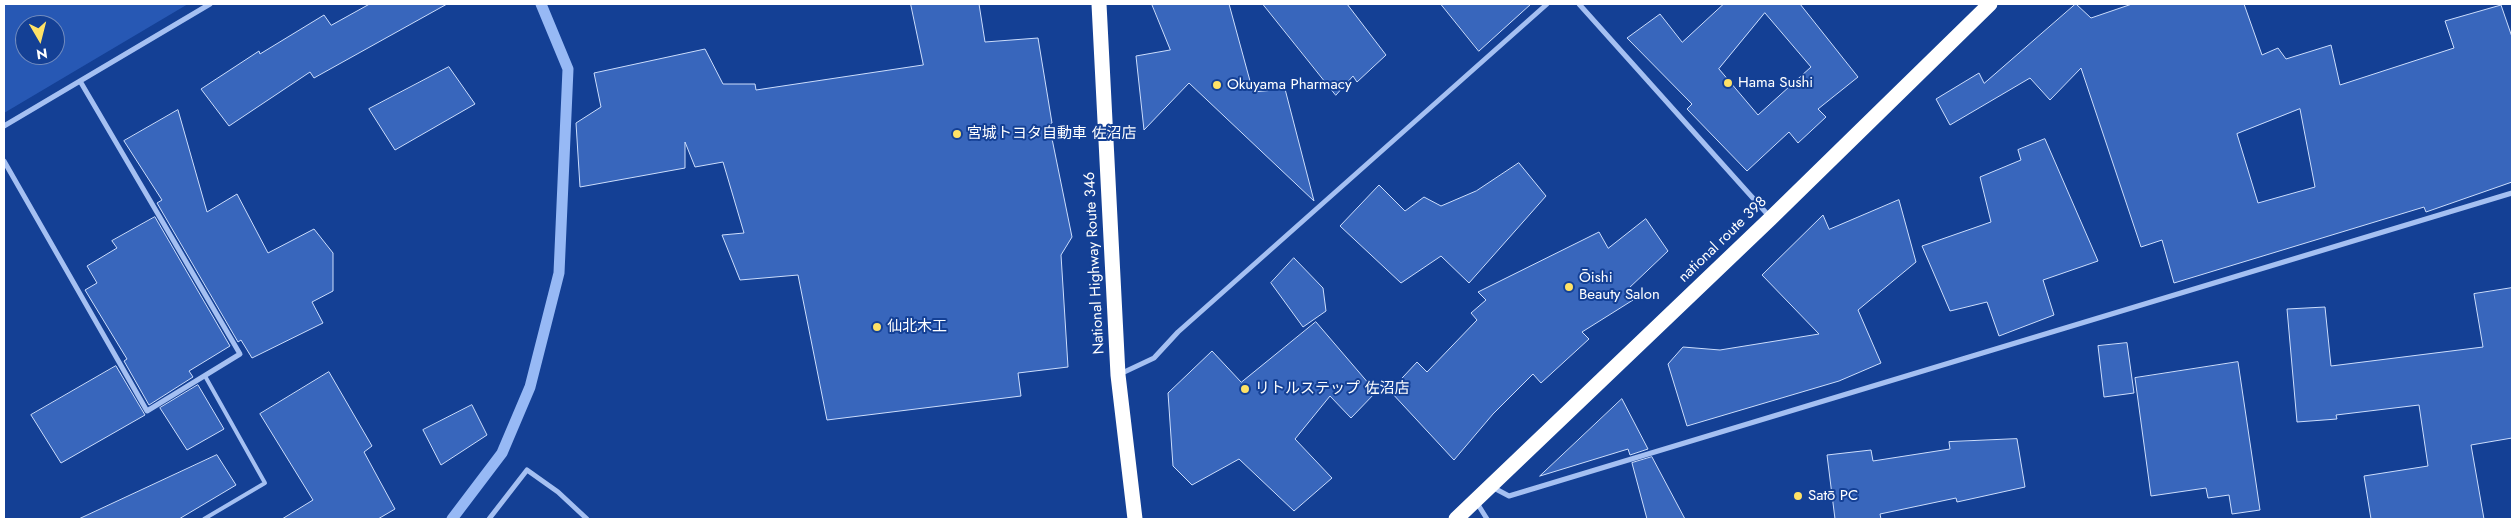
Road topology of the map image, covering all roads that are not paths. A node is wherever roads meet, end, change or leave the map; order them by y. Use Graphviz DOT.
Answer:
graph roads {
  1 [pos="210,4"];
  2 [pos="1099,4"];
  3 [pos="1548,4"];
  4 [pos="1579,4"];
  5 [pos="1990,4"];
  6 [pos="80,81"];
  7 [pos="4,126"];
  8 [pos="4,161"];
  9 [pos="2512,193"];
  10 [pos="1770,219"];
  11 [pos="1118,374"];
  12 [pos="205,376"];
  13 [pos="1490,487"];
  14 [pos="1475,500"];
  15 [pos="204,519"];
  16 [pos="490,519"];
  17 [pos="587,519"];
  18 [pos="1135,519"];
  19 [pos="1456,519"];
  20 [pos="1487,519"];
  1 -- 6 [label="street"];
  2 -- 11 [label="highway, National Highway Route 346"];
  3 -- 11 [label="street"];
  4 -- 10 [label="street"];
  5 -- 10 [label="highway, national route 398"];
  6 -- 7 [label="street"];
  6 -- 12 [label="street"];
  8 -- 12 [label="street"];
  9 -- 13 [label="street"];
  10 -- 13 [label="highway, national route 398"];
  11 -- 18 [label="highway, National Highway Route 346"];
  12 -- 15 [label="lane"];
  13 -- 14 [label="highway, national route 398"];
  14 -- 19 [label="highway, national route 398"];
  14 -- 20 [label="street"];
  16 -- 17 [label="street"];
}
